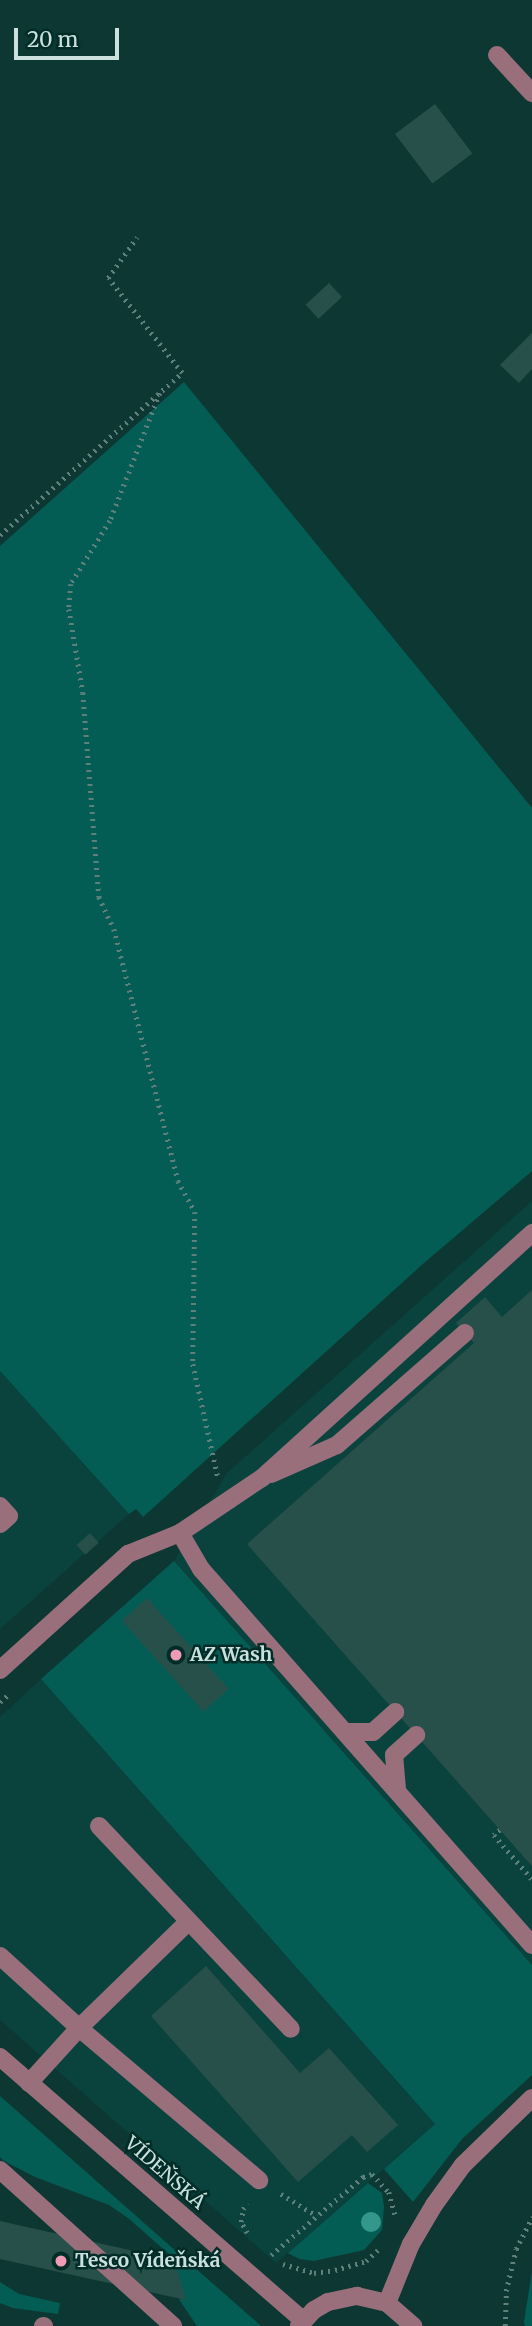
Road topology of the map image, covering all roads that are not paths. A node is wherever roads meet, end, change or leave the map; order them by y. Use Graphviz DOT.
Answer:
graph roads {
  1 [pos="497,55"];
  2 [pos="532,93"];
  3 [pos="532,1233"];
  4 [pos="466,1333"];
  5 [pos="261,1478"];
  6 [pos="0,1506"];
  7 [pos="0,1524"];
  8 [pos="180,1532"];
  9 [pos="0,1670"];
  10 [pos="395,1712"];
  11 [pos="346,1732"];
  12 [pos="416,1735"];
  13 [pos="397,1789"];
  14 [pos="99,1826"];
  15 [pos="188,1922"];
  16 [pos="532,1945"];
  17 [pos="0,1956"];
  18 [pos="79,2028"];
  19 [pos="291,2029"];
  20 [pos="0,2057"];
  21 [pos="29,2083"];
  22 [pos="532,2098"];
  23 [pos="0,2170"];
  24 [pos="259,2180"];
  25 [pos="7,2181"];
  26 [pos="387,2303"];
  27 [pos="301,2323"];
  28 [pos="170,2325"];
  29 [pos="413,2326"];
  1 -- 2 [label="street"];
  3 -- 5 [label="street"];
  4 -- 5 [label="street"];
  5 -- 8 [label="street"];
  6 -- 7 [label="street"];
  8 -- 9 [label="street"];
  8 -- 11 [label="street"];
  10 -- 11 [label="street"];
  11 -- 13 [label="street"];
  12 -- 13 [label="street"];
  13 -- 16 [label="street"];
  14 -- 15 [label="street"];
  15 -- 18 [label="street"];
  15 -- 19 [label="street"];
  17 -- 18 [label="street"];
  18 -- 21 [label="street"];
  18 -- 24 [label="street"];
  20 -- 21 [label="street, VÍDEŇSKÁ"];
  21 -- 27 [label="street, VÍDEŇSKÁ"];
  22 -- 26 [label="street"];
  23 -- 25 [label="street"];
  25 -- 28 [label="street"];
  26 -- 27 [label="street"];
  26 -- 29 [label="street"];
}
